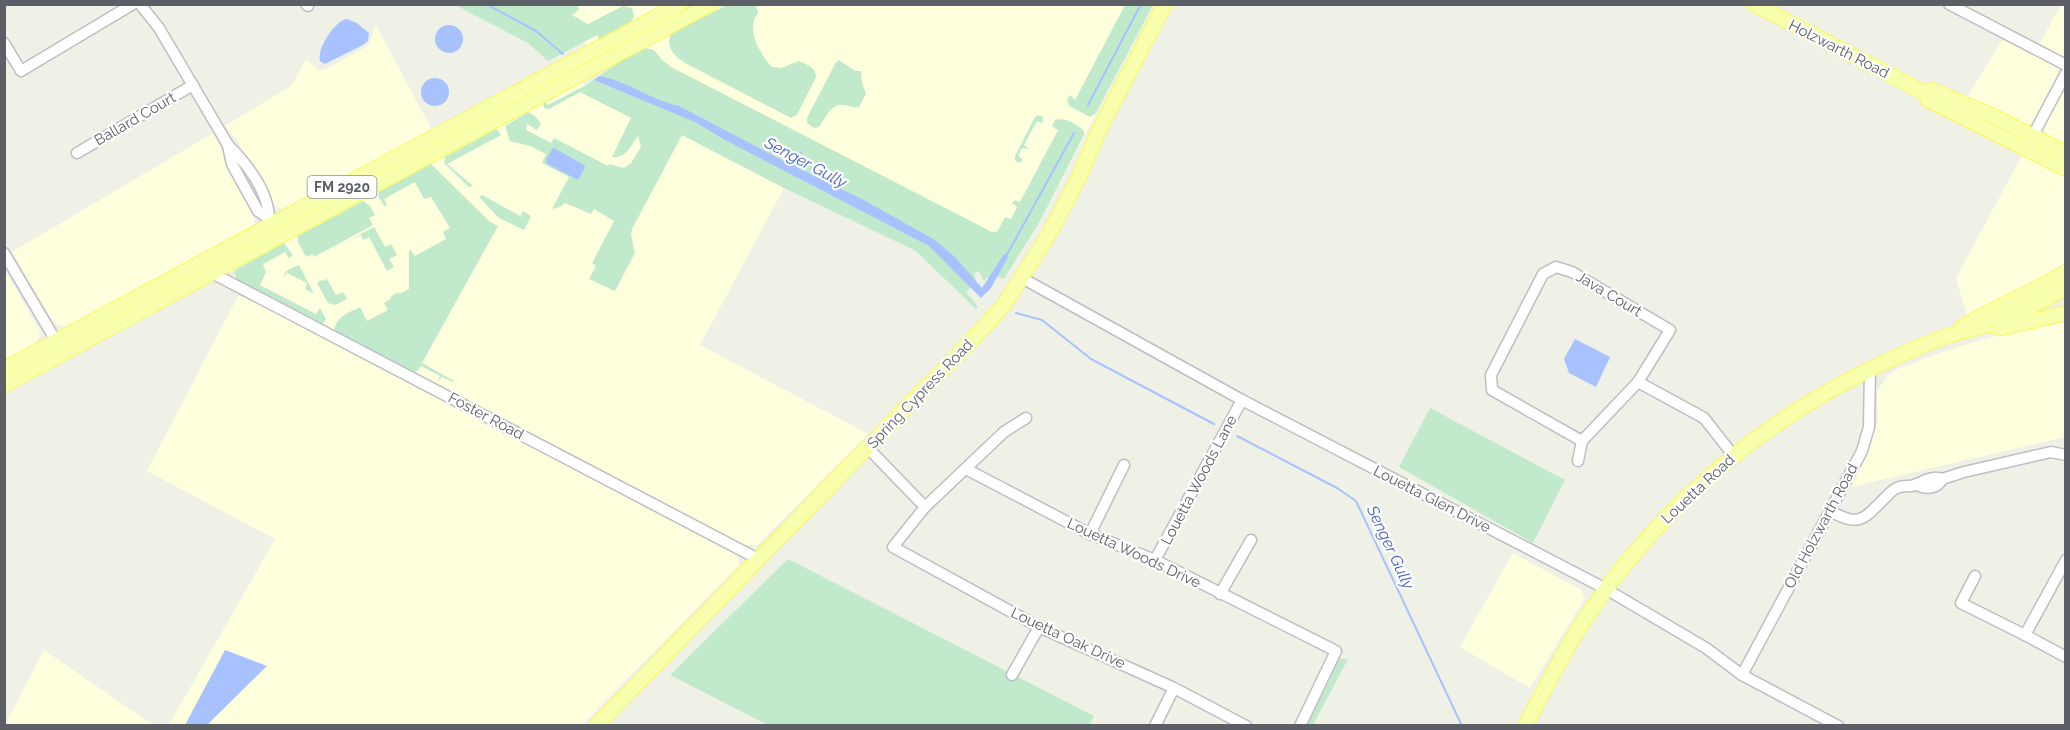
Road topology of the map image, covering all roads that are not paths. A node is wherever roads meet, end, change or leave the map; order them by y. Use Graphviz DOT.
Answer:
graph roads {
  1 [pos="133,4"];
  2 [pos="141,4"];
  3 [pos="680,4"];
  4 [pos="711,4"];
  5 [pos="1164,4"];
  6 [pos="1754,4"];
  7 [pos="1949,4"];
  8 [pos="626,42"];
  9 [pos="4,43"];
  10 [pos="2066,65"];
  11 [pos="2066,73"];
  12 [pos="193,86"];
  13 [pos="540,88"];
  14 [pos="1925,93"];
  15 [pos="2033,136"];
  16 [pos="2026,149"];
  17 [pos="78,153"];
  18 [pos="2066,153"];
  19 [pos="2066,169"];
  20 [pos="272,221"];
  21 [pos="4,253"];
  22 [pos="2066,272"];
  23 [pos="212,273"];
  24 [pos="1022,278"];
  25 [pos="2066,288"];
  26 [pos="2066,314"];
  27 [pos="1990,324"];
  28 [pos="1947,336"];
  29 [pos="60,347"];
  30 [pos="4,369"];
  31 [pos="1870,370"];
  32 [pos="1638,382"];
  33 [pos="4,385"];
  34 [pos="1242,400"];
  35 [pos="1026,418"];
  36 [pos="1582,441"];
  37 [pos="868,448"];
  38 [pos="1733,455"];
  39 [pos="2066,455"];
  40 [pos="1578,461"];
  41 [pos="1124,465"];
  42 [pos="966,469"];
  43 [pos="925,507"];
  44 [pos="1830,511"];
  45 [pos="1090,534"];
  46 [pos="1251,540"];
  47 [pos="760,560"];
  48 [pos="1155,560"];
  49 [pos="2066,560"];
  50 [pos="1975,576"];
  51 [pos="1606,589"];
  52 [pos="1220,594"];
  53 [pos="1039,627"];
  54 [pos="2025,635"];
  55 [pos="2066,657"];
  56 [pos="1012,675"];
  57 [pos="1742,675"];
  58 [pos="1174,688"];
  59 [pos="596,726"];
  60 [pos="1155,726"];
  61 [pos="1246,726"];
  62 [pos="1300,726"];
  63 [pos="1525,726"];
  64 [pos="1838,726"];
  1 -- 9 [label="street"];
  2 -- 12 [label="street"];
  3 -- 8 [label="main road, FM 2920 / FM 2920"];
  4 -- 8 [label="main road, FM 2920 / FM 2920"];
  5 -- 24 [label="main road, Spring Cypress Road"];
  6 -- 14 [label="main road, Holzwarth Road"];
  7 -- 10 [label="street"];
  8 -- 13 [label="main road, FM 2920 / FM 2920"];
  11 -- 15 [label="street"];
  12 -- 17 [label="street, Ballard Court"];
  12 -- 20 [label="street"];
  13 -- 20 [label="main road, FM 2920 / FM 2920"];
  13 -- 23 [label="main road, FM 2920 / FM 2920"];
  14 -- 15 [label="main road, Holzwarth Road"];
  14 -- 16 [label="main road, Holzwarth Road"];
  15 -- 16 [label="street"];
  15 -- 18 [label="main road, Holzwarth Road"];
  16 -- 19 [label="main road, Holzwarth Road"];
  20 -- 29 [label="main road, FM 2920 / FM 2920"];
  21 -- 29 [label="street"];
  22 -- 28 [label="main road, Louetta Road"];
  23 -- 29 [label="main road, FM 2920 / FM 2920"];
  23 -- 47 [label="street, Foster Road"];
  24 -- 34 [label="street, Louetta Glen Drive"];
  24 -- 37 [label="main road, Spring Cypress Road"];
  25 -- 27 [label="main road, Louetta Road"];
  26 -- 27 [label="main road"];
  27 -- 28 [label="main road, Louetta Road"];
  28 -- 31 [label="main road, Louetta Road"];
  29 -- 30 [label="main road, FM 2920 / FM 2920"];
  29 -- 33 [label="main road, FM 2920 / FM 2920"];
  31 -- 38 [label="main road, Louetta Road"];
  31 -- 44 [label="street, Old Holzwarth Road"];
  32 -- 36 [label="street"];
  32 -- 36 [label="street, Java Court"];
  32 -- 38 [label="street"];
  34 -- 48 [label="street, Louetta Woods Lane"];
  34 -- 51 [label="street, Louetta Glen Drive"];
  35 -- 42 [label="street"];
  36 -- 40 [label="street"];
  37 -- 43 [label="street"];
  37 -- 47 [label="main road, Spring Cypress Road"];
  38 -- 51 [label="main road, Louetta Road"];
  39 -- 44 [label="street"];
  41 -- 45 [label="street"];
  42 -- 43 [label="street"];
  42 -- 45 [label="street, Louetta Woods Drive"];
  43 -- 53 [label="street, Louetta Oak Drive"];
  44 -- 57 [label="street, Old Holzwarth Road"];
  45 -- 48 [label="street, Louetta Woods Drive"];
  46 -- 52 [label="street"];
  47 -- 59 [label="main road, Spring Cypress Road"];
  48 -- 52 [label="street, Louetta Woods Drive"];
  49 -- 54 [label="street"];
  50 -- 54 [label="street"];
  51 -- 57 [label="street, Louetta Glen Drive"];
  51 -- 63 [label="main road, Louetta Road"];
  52 -- 62 [label="street, Louetta Woods Drive"];
  53 -- 56 [label="street"];
  53 -- 58 [label="street, Louetta Oak Drive"];
  54 -- 55 [label="street"];
  57 -- 64 [label="street, Louetta Glen Drive"];
  58 -- 60 [label="street"];
  58 -- 61 [label="street, Louetta Oak Drive"];
}
